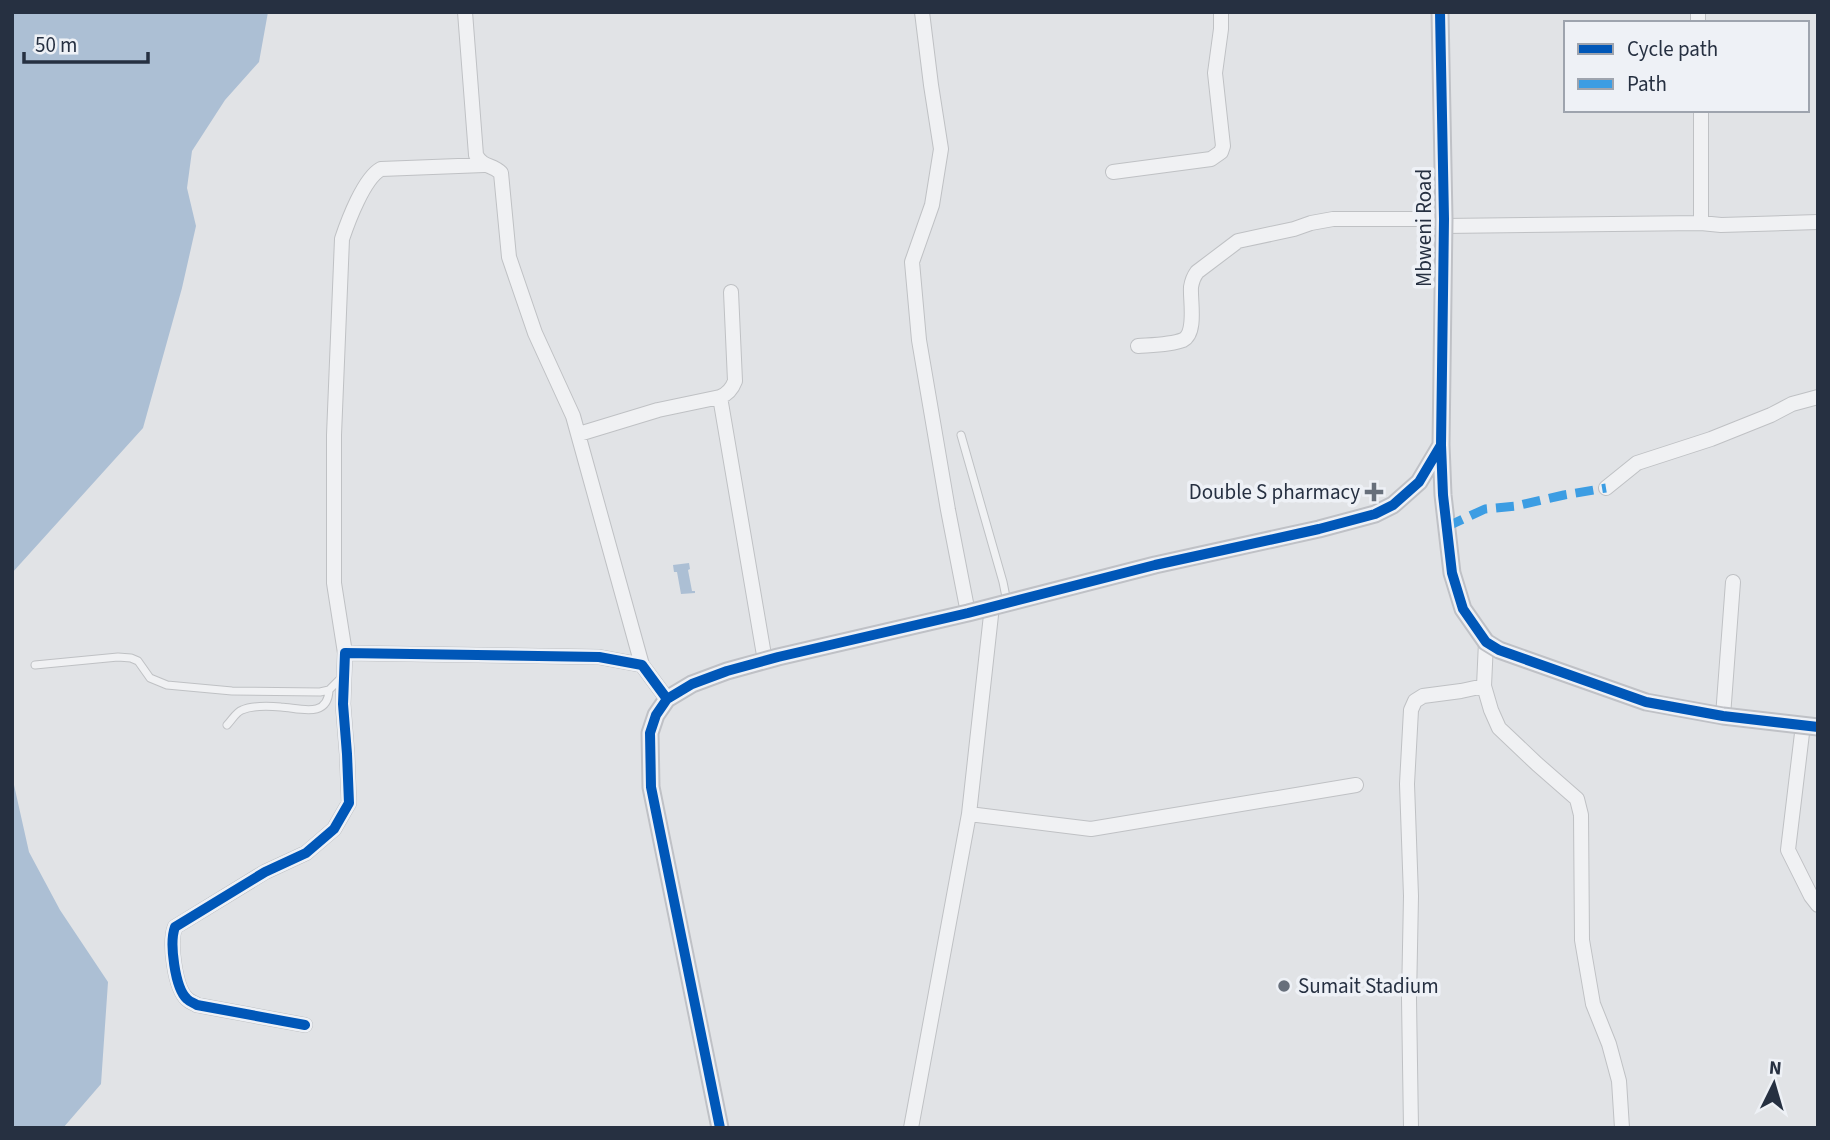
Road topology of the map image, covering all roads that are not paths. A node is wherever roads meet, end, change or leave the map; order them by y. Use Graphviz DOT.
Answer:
graph roads {
  1 [pos="465,12"];
  2 [pos="922,12"];
  3 [pos="1221,12"];
  4 [pos="1440,12"];
  5 [pos="1701,112"];
  6 [pos="484,165"];
  7 [pos="1113,172"];
  8 [pos="1818,222"];
  9 [pos="1444,223"];
  10 [pos="1701,223"];
  11 [pos="731,292"];
  12 [pos="1138,346"];
  13 [pos="720,397"];
  14 [pos="1818,397"];
  15 [pos="579,434"];
  16 [pos="961,435"];
  17 [pos="1441,444"];
  18 [pos="1606,488"];
  19 [pos="1733,582"];
  20 [pos="1000,604"];
  21 [pos="968,613"];
  22 [pos="1486,642"];
  23 [pos="345,653"];
  24 [pos="765,661"];
  25 [pos="35,665"];
  26 [pos="642,665"];
  27 [pos="343,676"];
  28 [pos="1485,686"];
  29 [pos="329,690"];
  30 [pos="667,699"];
  31 [pos="1723,716"];
  32 [pos="228,725"];
  33 [pos="1810,726"];
  34 [pos="1356,785"];
  35 [pos="970,814"];
  36 [pos="1818,905"];
  37 [pos="305,1025"];
  38 [pos="720,1128"];
  39 [pos="911,1128"];
  40 [pos="1411,1128"];
  41 [pos="1622,1128"];
  1 -- 6 [label="street"];
  2 -- 21 [label="street"];
  3 -- 7 [label="street"];
  4 -- 9 [label="street, Mbweni Road"];
  5 -- 10 [label="street"];
  6 -- 15 [label="street"];
  6 -- 23 [label="street"];
  8 -- 10 [label="street"];
  9 -- 10 [label="street"];
  9 -- 12 [label="street"];
  9 -- 17 [label="street, Mbweni Road"];
  11 -- 13 [label="street"];
  13 -- 15 [label="street"];
  13 -- 24 [label="street"];
  14 -- 18 [label="street"];
  15 -- 26 [label="street"];
  16 -- 20 [label="lane"];
  17 -- 20 [label="street"];
  17 -- 22 [label="street, Mbweni Road"];
  19 -- 31 [label="street"];
  20 -- 21 [label="street"];
  20 -- 35 [label="street"];
  21 -- 24 [label="street"];
  22 -- 28 [label="street"];
  22 -- 31 [label="street"];
  23 -- 26 [label="street"];
  23 -- 27 [label="street"];
  24 -- 30 [label="street"];
  25 -- 29 [label="lane"];
  26 -- 30 [label="street"];
  27 -- 29 [label="lane"];
  27 -- 37 [label="street"];
  28 -- 40 [label="street"];
  28 -- 41 [label="street"];
  29 -- 32 [label="lane"];
  30 -- 38 [label="street"];
  31 -- 33 [label="street"];
  33 -- 36 [label="street"];
  34 -- 35 [label="street"];
  35 -- 39 [label="street"];
}
